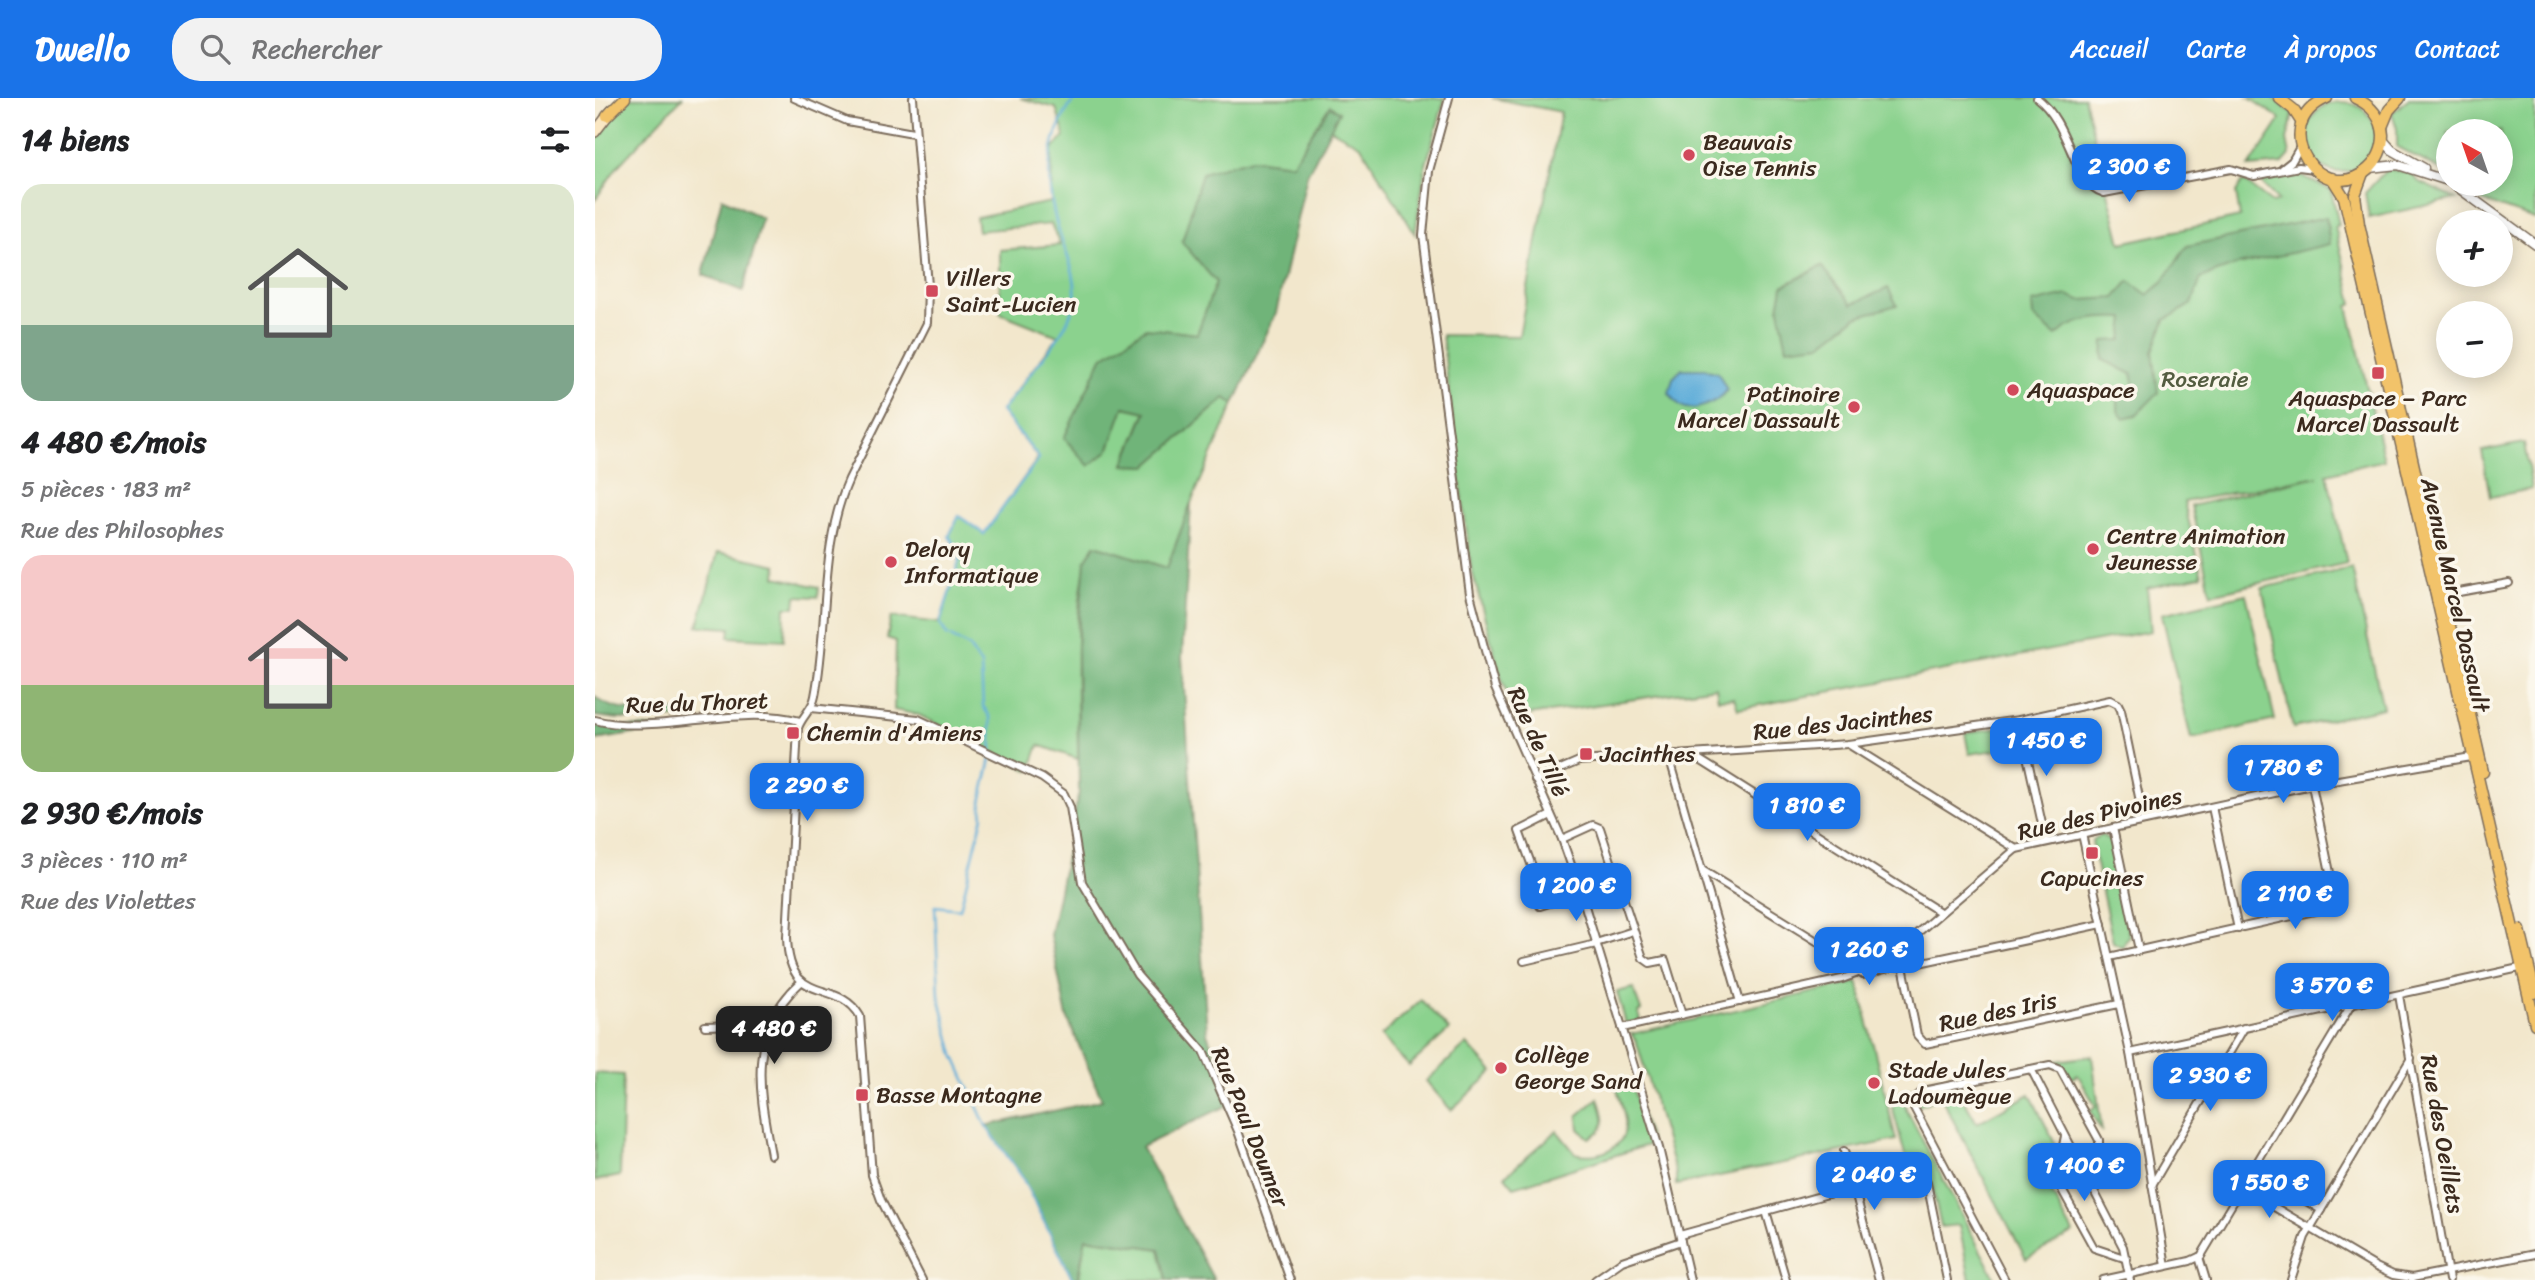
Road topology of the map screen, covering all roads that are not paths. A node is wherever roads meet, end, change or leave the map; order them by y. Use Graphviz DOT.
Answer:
graph roads {
  1 [pos="623,98"];
  2 [pos="794,98"];
  3 [pos="913,98"];
  4 [pos="1449,98"];
  5 [pos="2037,98"];
  6 [pos="2279,98"];
  7 [pos="2327,98"];
  8 [pos="2355,98"];
  9 [pos="2400,98"];
  10 [pos="2314,102"];
  11 [pos="607,116"];
  12 [pos="2301,123"];
  13 [pos="2382,128"];
  14 [pos="595,132"];
  15 [pos="913,133"];
  16 [pos="2382,140"];
  17 [pos="2300,147"];
  18 [pos="2314,169"];
  19 [pos="2366,170"];
  20 [pos="2277,171"];
  21 [pos="2436,175"];
  22 [pos="2436,177"];
  23 [pos="2332,178"];
  24 [pos="2469,196"];
  25 [pos="2535,244"];
  26 [pos="2508,583"];
  27 [pos="2439,596"];
  28 [pos="811,708"];
  29 [pos="595,720"];
  30 [pos="2019,720"];
  31 [pos="800,721"];
  32 [pos="1848,744"];
  33 [pos="1690,754"];
  34 [pos="1669,756"];
  35 [pos="2476,756"];
  36 [pos="1535,780"];
  37 [pos="2312,785"];
  38 [pos="2212,807"];
  39 [pos="1551,815"];
  40 [pos="2144,821"];
  41 [pos="2113,828"];
  42 [pos="2082,834"];
  43 [pos="1562,839"];
  44 [pos="2046,842"];
  45 [pos="2016,849"];
  46 [pos="1702,870"];
  47 [pos="1581,893"];
  48 [pos="1940,912"];
  49 [pos="2102,924"];
  50 [pos="2238,929"];
  51 [pos="1633,931"];
  52 [pos="1596,943"];
  53 [pos="2139,950"];
  54 [pos="2109,957"];
  55 [pos="1524,961"];
  56 [pos="1889,962"];
  57 [pos="1903,966"];
  58 [pos="2525,967"];
  59 [pos="1858,969"];
  60 [pos="802,981"];
  61 [pos="2535,993"];
  62 [pos="2399,995"];
  63 [pos="1740,1002"];
  64 [pos="2119,1004"];
  65 [pos="2351,1005"];
  66 [pos="1682,1015"];
  67 [pos="768,1024"];
  68 [pos="2535,1024"];
  69 [pos="705,1026"];
  70 [pos="1622,1028"];
  71 [pos="2244,1028"];
  72 [pos="2130,1053"];
  73 [pos="2411,1058"];
  74 [pos="2031,1069"];
  75 [pos="2065,1136"];
  76 [pos="1844,1151"];
  77 [pos="771,1154"];
  78 [pos="2253,1169"];
  79 [pos="2089,1181"];
  80 [pos="1927,1183"];
  81 [pos="2152,1185"];
  82 [pos="1853,1187"];
  83 [pos="2242,1188"];
  84 [pos="2321,1210"];
  85 [pos="1766,1211"];
  86 [pos="2309,1228"];
  87 [pos="1680,1238"];
  88 [pos="2535,1254"];
  89 [pos="2199,1258"];
  90 [pos="2127,1259"];
  91 [pos="2166,1266"];
  92 [pos="2448,1271"];
  93 [pos="2129,1276"];
  94 [pos="922,1280"];
  95 [pos="1290,1280"];
  96 [pos="1595,1280"];
  97 [pos="1690,1280"];
  98 [pos="1786,1280"];
  99 [pos="1879,1280"];
  100 [pos="1947,1280"];
  101 [pos="2004,1280"];
  102 [pos="2103,1280"];
  103 [pos="2206,1280"];
  104 [pos="2291,1280"];
  105 [pos="2449,1280"];
  1 -- 11 [label="main road"];
  2 -- 15 [label="street"];
  3 -- 15 [label="street"];
  4 -- 36 [label="street, Rue de Tillé"];
  5 -- 20 [label="street"];
  6 -- 12 [label="main road"];
  7 -- 10 [label="main road"];
  8 -- 13 [label="main road"];
  9 -- 13 [label="main road"];
  10 -- 12 [label="main road"];
  11 -- 14 [label="main road"];
  12 -- 17 [label="main road"];
  13 -- 16 [label="main road"];
  15 -- 28 [label="street"];
  16 -- 19 [label="main road, Avenue Marcel Dassault"];
  16 -- 21 [label="street"];
  17 -- 18 [label="main road"];
  17 -- 20 [label="street"];
  18 -- 20 [label="street"];
  18 -- 23 [label="main road"];
  19 -- 22 [label="street"];
  19 -- 23 [label="main road"];
  19 -- 27 [label="main road, Avenue Marcel Dassault"];
  23 -- 27 [label="main road, Avenue Marcel Dassault"];
  24 -- 25 [label="street"];
  26 -- 27 [label="street"];
  27 -- 35 [label="main road, Avenue Marcel Dassault"];
  28 -- 31 [label="street"];
  28 -- 95 [label="street, Rue Paul Doumer"];
  29 -- 31 [label="street, Rue du Thoret"];
  30 -- 32 [label="street, Rue des Jacinthes"];
  30 -- 40 [label="street, Rue des Jacinthes"];
  30 -- 44 [label="street"];
  31 -- 60 [label="street"];
  32 -- 33 [label="street, Rue des Jacinthes"];
  32 -- 45 [label="street"];
  33 -- 34 [label="street, Rue des Jacinthes"];
  33 -- 48 [label="street"];
  34 -- 36 [label="street, Rue des Jacinthes"];
  34 -- 46 [label="street"];
  35 -- 37 [label="street, Rue des Pivoines"];
  35 -- 58 [label="main road, Avenue Marcel Dassault"];
  36 -- 39 [label="street, Rue de Tillé"];
  37 -- 38 [label="street, Rue des Pivoines"];
  37 -- 50 [label="street"];
  38 -- 40 [label="street, Rue des Pivoines"];
  38 -- 50 [label="street"];
  39 -- 43 [label="street, Rue de Tillé"];
  39 -- 47 [label="street"];
  40 -- 41 [label="street, Rue des Pivoines"];
  41 -- 42 [label="street, Rue des Pivoines"];
  41 -- 53 [label="street"];
  42 -- 44 [label="street, Rue des Pivoines"];
  42 -- 49 [label="street"];
  43 -- 47 [label="street, Rue de Tillé"];
  43 -- 51 [label="street"];
  44 -- 45 [label="street, Rue des Pivoines"];
  45 -- 48 [label="street, Rue des Pivoines"];
  46 -- 59 [label="street"];
  46 -- 63 [label="street"];
  47 -- 52 [label="street, Rue de Tillé"];
  48 -- 56 [label="street, Rue des Pivoines"];
  49 -- 54 [label="street"];
  49 -- 57 [label="street"];
  50 -- 53 [label="street"];
  51 -- 52 [label="street"];
  51 -- 66 [label="street"];
  52 -- 55 [label="street"];
  52 -- 70 [label="street, Rue de Tillé"];
  53 -- 54 [label="street"];
  54 -- 64 [label="street"];
  56 -- 57 [label="street"];
  56 -- 59 [label="street"];
  56 -- 59 [label="street"];
  57 -- 64 [label="street, Rue des Iris"];
  58 -- 61 [label="main road, Avenue Marcel Dassault"];
  58 -- 62 [label="street"];
  58 -- 68 [label="main road, Avenue Marcel Dassault"];
  59 -- 63 [label="street"];
  60 -- 67 [label="street"];
  60 -- 94 [label="street"];
  62 -- 65 [label="street"];
  62 -- 73 [label="street, Rue des Oeillets"];
  63 -- 66 [label="street"];
  64 -- 72 [label="street"];
  65 -- 71 [label="street"];
  65 -- 78 [label="street"];
  66 -- 70 [label="street"];
  67 -- 69 [label="street"];
  67 -- 77 [label="street"];
  70 -- 87 [label="street, Rue de Tillé"];
  71 -- 72 [label="street"];
  71 -- 81 [label="street"];
  72 -- 81 [label="street"];
  73 -- 84 [label="street"];
  73 -- 92 [label="street, Rue des Oeillets"];
  74 -- 75 [label="street"];
  74 -- 79 [label="street"];
  74 -- 101 [label="street"];
  75 -- 79 [label="street"];
  75 -- 90 [label="street"];
  76 -- 82 [label="street"];
  78 -- 83 [label="street"];
  78 -- 84 [label="street"];
  79 -- 90 [label="street"];
  80 -- 100 [label="street"];
  81 -- 91 [label="street"];
  82 -- 85 [label="street"];
  82 -- 99 [label="street"];
  83 -- 86 [label="street"];
  83 -- 89 [label="street"];
  84 -- 86 [label="street"];
  85 -- 87 [label="street"];
  85 -- 98 [label="street"];
  86 -- 92 [label="street"];
  86 -- 104 [label="street"];
  87 -- 96 [label="street"];
  87 -- 97 [label="street, Rue de Tillé"];
  88 -- 92 [label="street"];
  89 -- 91 [label="street"];
  89 -- 103 [label="street"];
  90 -- 93 [label="street"];
  91 -- 93 [label="street"];
  92 -- 105 [label="street, Rue des Oeillets"];
  93 -- 102 [label="street"];
}
